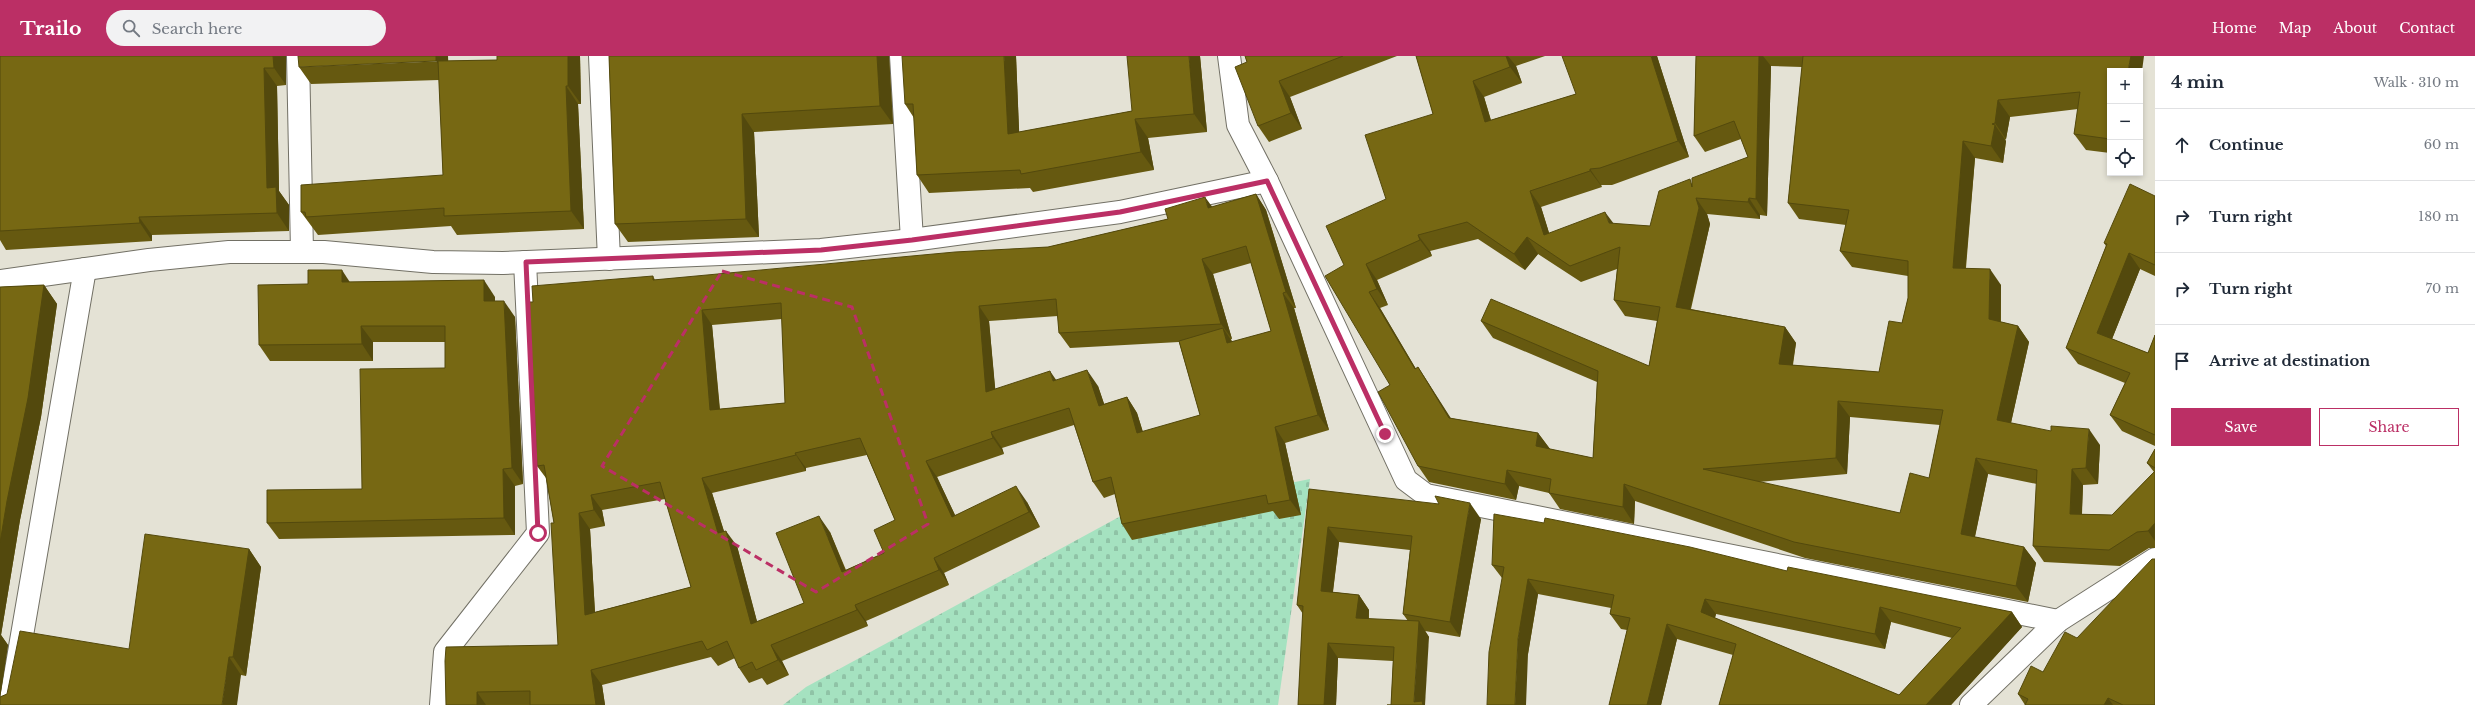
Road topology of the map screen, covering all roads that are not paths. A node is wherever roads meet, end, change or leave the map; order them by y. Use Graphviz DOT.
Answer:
graph roads {
  1 [pos="298,56"];
  2 [pos="600,56"];
  3 [pos="901,56"];
  4 [pos="1229,56"];
  5 [pos="1267,181"];
  6 [pos="912,240"];
  7 [pos="302,251"];
  8 [pos="609,259"];
  9 [pos="526,262"];
  10 [pos="85,269"];
  11 [pos="0,281"];
  12 [pos="2155,559"];
  13 [pos="2058,621"];
  14 [pos="10,705"];
  15 [pos="441,705"];
  16 [pos="1971,705"];
  1 -- 7 [label="street"];
  2 -- 8 [label="street"];
  3 -- 6 [label="street"];
  4 -- 5 [label="street"];
  5 -- 6 [label="street"];
  5 -- 13 [label="street"];
  6 -- 8 [label="street"];
  7 -- 9 [label="street"];
  7 -- 10 [label="street"];
  8 -- 9 [label="street"];
  9 -- 15 [label="street"];
  10 -- 11 [label="street"];
  10 -- 14 [label="street"];
  12 -- 13 [label="street"];
  13 -- 16 [label="street"];
}
